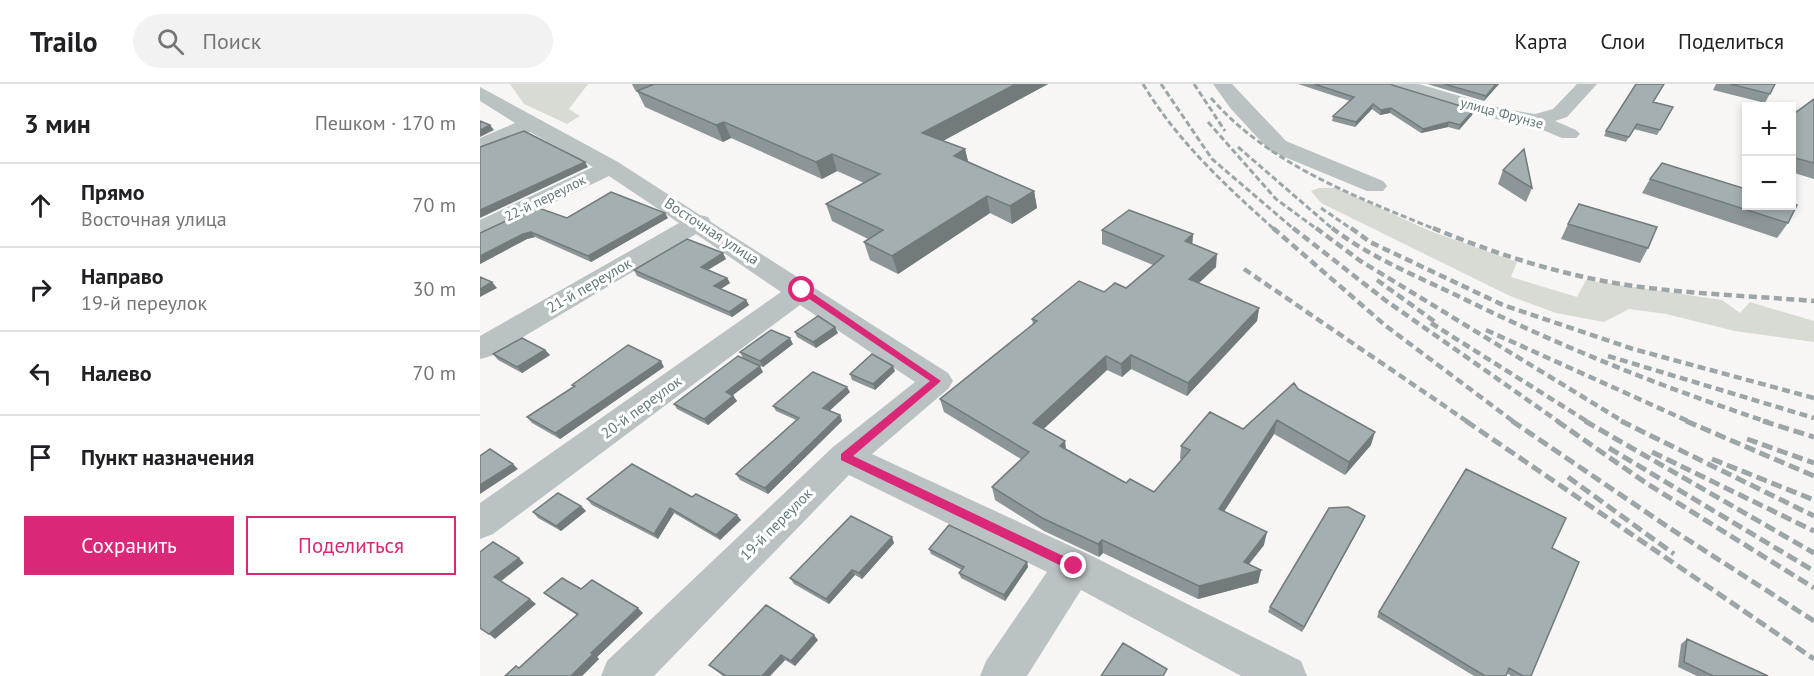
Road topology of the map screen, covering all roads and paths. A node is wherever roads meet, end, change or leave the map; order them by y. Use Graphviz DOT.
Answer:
graph roads {
  1 [pos="1222,84"];
  2 [pos="1399,84"];
  3 [pos="1588,84"];
  4 [pos="480,93"];
  5 [pos="1536,120"];
  6 [pos="531,124"];
  7 [pos="1569,134"];
  8 [pos="480,146"];
  9 [pos="610,166"];
  10 [pos="1375,186"];
  11 [pos="699,222"];
  12 [pos="480,230"];
  13 [pos="802,290"];
  14 [pos="480,349"];
  15 [pos="937,381"];
  16 [pos="845,457"];
  17 [pos="480,523"];
  18 [pos="1074,566"];
  19 [pos="623,676"];
  20 [pos="1002,676"];
  21 [pos="1285,676"];
  1 -- 10 [label="street"];
  2 -- 5 [label="street, улица Фрунзе"];
  3 -- 5 [label="street"];
  4 -- 6 [label="street, Восточная улица"];
  5 -- 7 [label="street, улица Фрунзе"];
  6 -- 8 [label="street"];
  6 -- 9 [label="street, Восточная улица"];
  9 -- 11 [label="street, Восточная улица"];
  9 -- 12 [label="street, 22-й переулок"];
  11 -- 13 [label="street, Восточная улица"];
  11 -- 14 [label="street, 21-й переулок"];
  13 -- 15 [label="street, Восточная улица"];
  13 -- 17 [label="street, 20-й переулок"];
  15 -- 16 [label="street, 19-й переулок"];
  16 -- 18 [label="street"];
  16 -- 19 [label="street, 19-й переулок"];
  18 -- 20 [label="street"];
  18 -- 21 [label="street"];
}
